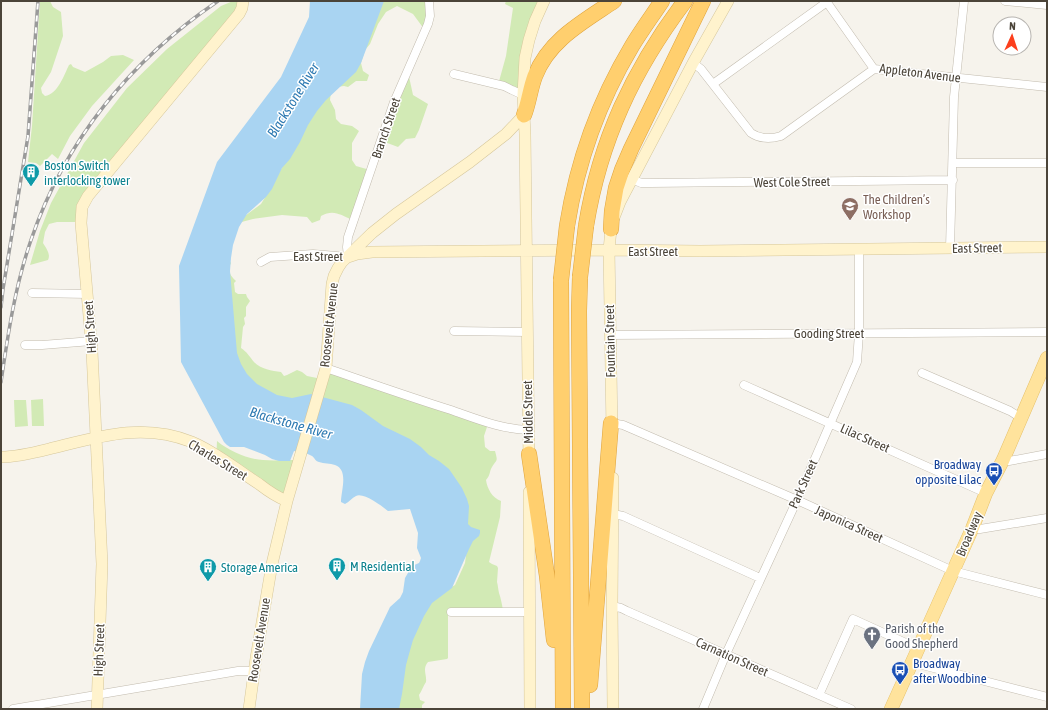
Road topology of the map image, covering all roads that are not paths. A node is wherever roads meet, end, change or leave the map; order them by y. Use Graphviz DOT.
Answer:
graph roads {
  1 [pos="243,1"];
  2 [pos="429,1"];
  3 [pos="544,1"];
  4 [pos="614,1"];
  5 [pos="662,1"];
  6 [pos="685,1"];
  7 [pos="703,1"];
  8 [pos="728,1"];
  9 [pos="964,1"];
  10 [pos="1005,1"];
  11 [pos="827,2"];
  12 [pos="1047,5"];
  13 [pos="693,63"];
  14 [pos="874,69"];
  15 [pos="454,74"];
  16 [pos="956,78"];
  17 [pos="713,84"];
  18 [pos="1047,87"];
  19 [pos="522,94"];
  20 [pos="524,115"];
  21 [pos="953,163"];
  22 [pos="1047,163"];
  23 [pos="632,179"];
  24 [pos="953,180"];
  25 [pos="611,229"];
  26 [pos="1047,247"];
  27 [pos="950,248"];
  28 [pos="859,249"];
  29 [pos="609,250"];
  30 [pos="527,251"];
  31 [pos="348,257"];
  32 [pos="261,262"];
  33 [pos="32,293"];
  34 [pos="88,294"];
  35 [pos="454,331"];
  36 [pos="527,332"];
  37 [pos="1047,332"];
  38 [pos="859,333"];
  39 [pos="610,335"];
  40 [pos="92,340"];
  41 [pos="25,345"];
  42 [pos="1047,358"];
  43 [pos="326,368"];
  44 [pos="922,373"];
  45 [pos="744,385"];
  46 [pos="1021,418"];
  47 [pos="611,423"];
  48 [pos="831,423"];
  49 [pos="528,430"];
  50 [pos="97,437"];
  51 [pos="529,454"];
  52 [pos="1047,454"];
  53 [pos="1,457"];
  54 [pos="1003,460"];
  55 [pos="986,493"];
  56 [pos="797,500"];
  57 [pos="288,501"];
  58 [pos="613,514"];
  59 [pos="1047,518"];
  60 [pos="972,529"];
  61 [pos="953,571"];
  62 [pos="760,578"];
  63 [pos="1047,595"];
  64 [pos="612,606"];
  65 [pos="451,612"];
  66 [pos="529,612"];
  67 [pos="919,648"];
  68 [pos="726,654"];
  69 [pos="913,662"];
  70 [pos="254,671"];
  71 [pos="563,684"];
  72 [pos="98,695"];
  73 [pos="819,695"];
  74 [pos="1047,697"];
  75 [pos="13,709"];
  76 [pos="97,709"];
  77 [pos="249,709"];
  78 [pos="530,709"];
  79 [pos="563,709"];
  80 [pos="582,709"];
  81 [pos="585,709"];
  82 [pos="613,709"];
  83 [pos="703,709"];
  84 [pos="851,709"];
  85 [pos="891,709"];
  1 -- 34 [label="street, High Street"];
  2 -- 31 [label="street, Branch Street"];
  3 -- 19 [label="street"];
  4 -- 20 [label="highway"];
  5 -- 71 [label="highway, bridge"];
  6 -- 80 [label="highway, bridge"];
  7 -- 25 [label="highway"];
  8 -- 13 [label="street, Fountain Street"];
  9 -- 16 [label="street"];
  10 -- 12 [label="street"];
  11 -- 14 [label="street, Appleton Avenue"];
  11 -- 17 [label="street"];
  13 -- 17 [label="street"];
  13 -- 23 [label="street, Fountain Street"];
  14 -- 16 [label="street, Appleton Avenue"];
  14 -- 17 [label="street"];
  15 -- 19 [label="street"];
  16 -- 18 [label="street, Appleton Avenue"];
  16 -- 21 [label="street"];
  19 -- 20 [label="street"];
  20 -- 30 [label="street, Middle Street"];
  20 -- 31 [label="street, Roosevelt Avenue"];
  21 -- 22 [label="street"];
  21 -- 24 [label="street"];
  23 -- 24 [label="street, West Cole Street"];
  23 -- 25 [label="street, Fountain Street"];
  24 -- 27 [label="street"];
  25 -- 29 [label="street, Fountain Street"];
  26 -- 27 [label="street, East Street"];
  27 -- 28 [label="street, East Street"];
  28 -- 29 [label="street, East Street"];
  28 -- 38 [label="street, Park Street"];
  29 -- 30 [label="street, East Street"];
  29 -- 39 [label="street, Fountain Street"];
  30 -- 31 [label="street, East Street"];
  30 -- 36 [label="street, Middle Street"];
  31 -- 32 [label="street, East Street"];
  31 -- 43 [label="street, Roosevelt Avenue"];
  33 -- 34 [label="street"];
  34 -- 40 [label="street, High Street"];
  35 -- 36 [label="street"];
  36 -- 49 [label="street, Middle Street"];
  37 -- 38 [label="street, Gooding Street"];
  38 -- 39 [label="street, Gooding Street"];
  38 -- 48 [label="street, Park Street"];
  39 -- 47 [label="street, Fountain Street"];
  40 -- 41 [label="street"];
  40 -- 50 [label="street, High Street"];
  42 -- 46 [label="main road, Broadway"];
  43 -- 49 [label="street"];
  43 -- 57 [label="street, Roosevelt Avenue"];
  44 -- 46 [label="street"];
  45 -- 48 [label="street, Lilac Street"];
  46 -- 54 [label="main road, Broadway"];
  47 -- 56 [label="street, Japonica Street"];
  47 -- 58 [label="street, Fountain Street"];
  47 -- 81 [label="highway"];
  48 -- 55 [label="street, Lilac Street"];
  48 -- 56 [label="street, Park Street"];
  49 -- 51 [label="street, Middle Street"];
  50 -- 53 [label="street, Charles Street"];
  50 -- 57 [label="street, Charles Street"];
  50 -- 72 [label="street, High Street"];
  51 -- 66 [label="street, Middle Street"];
  51 -- 71 [label="highway"];
  52 -- 54 [label="street"];
  54 -- 55 [label="main road, Broadway"];
  55 -- 60 [label="main road, Broadway"];
  56 -- 61 [label="street, Japonica Street"];
  56 -- 62 [label="street, Park Street"];
  57 -- 70 [label="street, Roosevelt Avenue"];
  58 -- 62 [label="street"];
  58 -- 64 [label="street, Fountain Street"];
  59 -- 60 [label="street"];
  60 -- 61 [label="main road, Broadway"];
  61 -- 63 [label="street, Japonica Street"];
  61 -- 67 [label="main road, Broadway"];
  62 -- 68 [label="street, Park Street"];
  64 -- 68 [label="street, Carnation Street"];
  64 -- 82 [label="street, Fountain Street"];
  65 -- 66 [label="street"];
  66 -- 78 [label="street, Middle Street"];
  67 -- 69 [label="main road, Broadway"];
  67 -- 73 [label="street"];
  68 -- 73 [label="street, Carnation Street"];
  68 -- 83 [label="street, Park Street"];
  69 -- 74 [label="street"];
  69 -- 85 [label="main road, Broadway"];
  70 -- 72 [label="street"];
  70 -- 77 [label="street, Roosevelt Avenue"];
  71 -- 79 [label="highway"];
  72 -- 75 [label="street"];
  72 -- 76 [label="street, High Street"];
  73 -- 84 [label="street, Carnation Street"];
}
